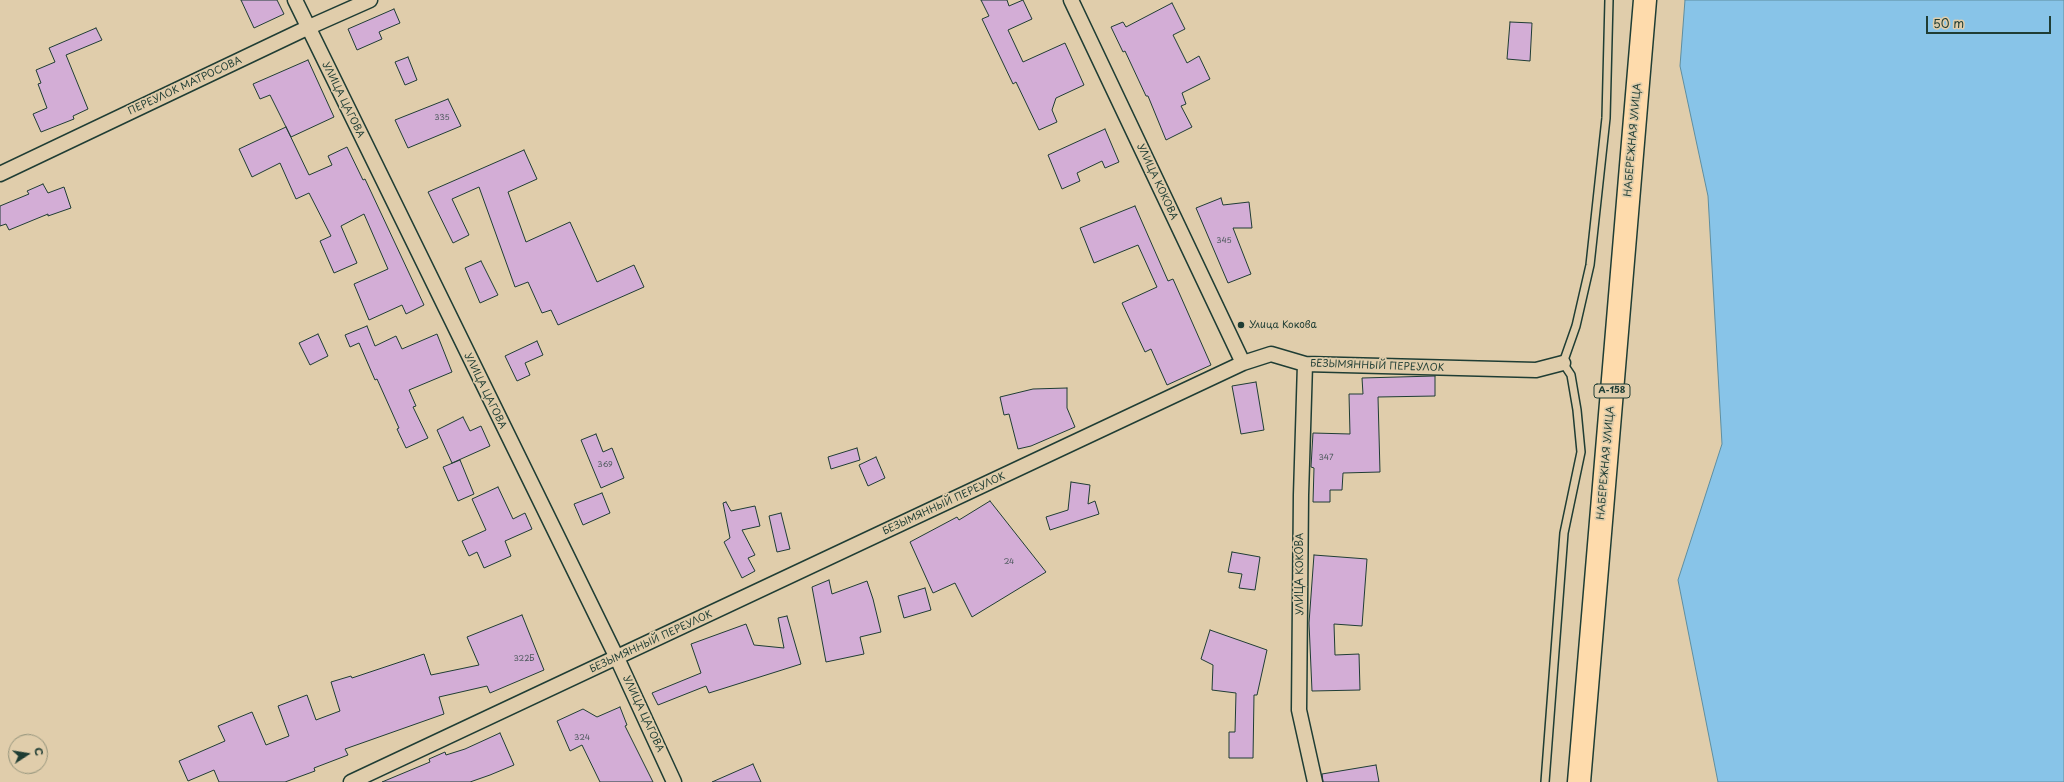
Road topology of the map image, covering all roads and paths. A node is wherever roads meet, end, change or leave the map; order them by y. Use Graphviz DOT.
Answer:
graph roads {
  1 [pos="295,0"];
  2 [pos="370,0"];
  3 [pos="1070,0"];
  4 [pos="1610,0"];
  5 [pos="1645,0"];
  6 [pos="307,28"];
  7 [pos="0,174"];
  8 [pos="1243,363"];
  9 [pos="1562,363"];
  10 [pos="1305,364"];
  11 [pos="617,658"];
  12 [pos="351,782"];
  13 [pos="674,782"];
  14 [pos="1315,782"];
  15 [pos="1544,782"];
  16 [pos="1579,782"];
  1 -- 6 [label="street, УЛИЦА ЦАГОВА"];
  2 -- 6 [label="street, ПЕРЕУЛОК МАТРОСОВА"];
  3 -- 8 [label="street, УЛИЦА КОКОВА"];
  4 -- 9 [label="lane"];
  5 -- 16 [label="main road, НАБЕРЕЖНАЯ УЛИЦА / А-158"];
  6 -- 7 [label="street, ПЕРЕУЛОК МАТРОСОВА"];
  6 -- 11 [label="street, УЛИЦА ЦАГОВА"];
  8 -- 10 [label="street, БЕЗЫМЯННЫЙ ПЕРЕУЛОК"];
  8 -- 11 [label="street, БЕЗЫМЯННЫЙ ПЕРЕУЛОК"];
  9 -- 10 [label="street, БЕЗЫМЯННЫЙ ПЕРЕУЛОК"];
  9 -- 15 [label="lane"];
  10 -- 14 [label="street, УЛИЦА КОКОВА"];
  11 -- 12 [label="street, БЕЗЫМЯННЫЙ ПЕРЕУЛОК"];
  11 -- 13 [label="street, УЛИЦА ЦАГОВА"];
}
